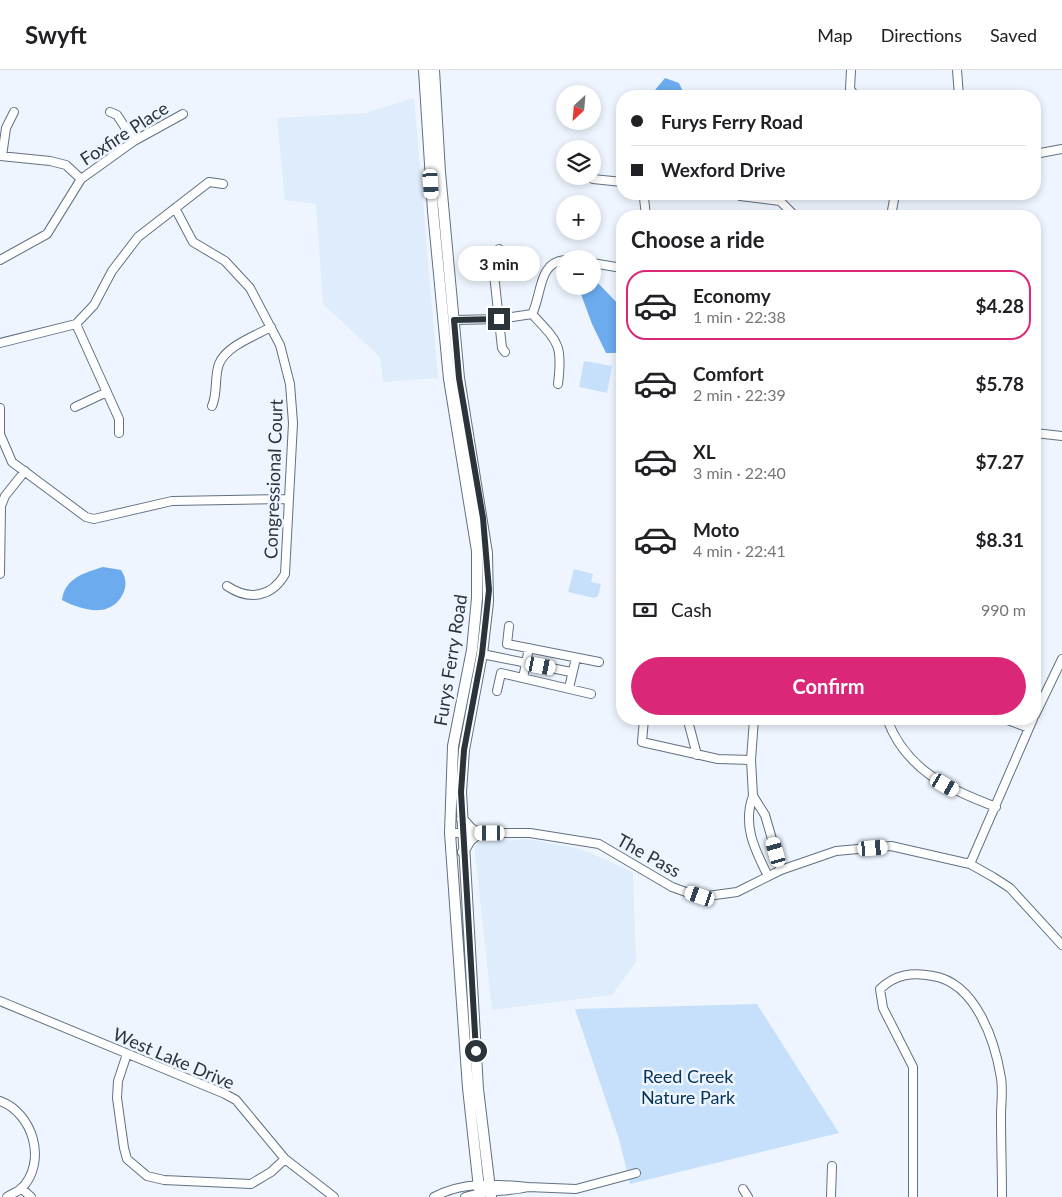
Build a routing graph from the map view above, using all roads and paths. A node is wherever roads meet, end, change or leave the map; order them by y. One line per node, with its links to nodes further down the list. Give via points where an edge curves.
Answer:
1 (424, 70): 70 (main road, Furys Ferry Road, via 449,379 478,570 472,650 453,746)
2 (434, 70): 28 (main road, Furys Ferry Road)
3 (851, 70): 5 (street)
4 (957, 70): 6 (street)
5 (851, 90)
6 (959, 90)
7 (14, 112): 13 (street, via 6,128)
8 (110, 112): 10 (street, via 117,115)
9 (182, 114): 10 (street, Foxfire Place)
10 (134, 141): 14 (street, Foxfire Place)
11 (1062, 149): 12 (street)
12 (1041, 153)
13 (1, 156): 14 (street, via 66,165)
14 (82, 178): 22 (street, Foxfire Place, via 47,234)
15 (601, 180): 16 (street)
16 (616, 181)
17 (223, 184): 19 (street, via 208,182)
18 (772, 200): 20 (street, via 780,201)
19 (175, 208): 29 (street, via 138,237 112,271 94,305); 30 (street, Congressional Court, via 193,242 225,261 250,288)
20 (789, 210)
21 (499, 249): 27 (street, via 493,265)
22 (0, 260)
23 (556, 262): 26 (street, via 545,270)
24 (601, 264): 25 (street)
25 (616, 267)
26 (532, 314): 27 (street); 33 (street, via 557,345 561,357)
27 (499, 319): 28 (street); 32 (street)
28 (454, 320): 47 (main road, Furys Ferry Road, via 459,378 487,552 489,590)
29 (76, 324): 31 (street); 34 (street)
30 (271, 327): 36 (street, via 228,352 219,364 216,398); 42 (street, Congressional Court, via 280,345 290,384 293,423)
31 (0, 343)
32 (505, 352)
33 (558, 384)
34 (107, 392): 35 (street); 38 (street, via 118,419)
35 (75, 406)
36 (212, 406)
37 (0, 408): 41 (street, via 0,434 4,447 12,462)
38 (119, 433)
39 (1041, 434): 40 (street)
40 (1062, 436)
41 (25, 471): 42 (street, via 77,512 94,519 172,501); 43 (street, via 1,506)
42 (288, 499): 44 (street, Congressional Court, via 285,574 278,586 262,595 235,591)
43 (0, 574)
44 (227, 586)
45 (509, 626): 46 (street, via 507,644)
46 (529, 648): 48 (street); 51 (street)
47 (482, 654): 51 (street); 69 (main road, Furys Ferry Road, via 464,750)
48 (576, 658): 50 (street); 52 (street)
49 (1062, 659): 57 (street)
50 (599, 662)
51 (526, 663): 52 (street); 53 (street)
52 (571, 672): 54 (street)
53 (522, 678): 54 (street); 55 (street, via 501,673)
54 (569, 688): 56 (street)
55 (497, 691)
56 (591, 694)
57 (1041, 703)
58 (643, 725): 65 (street, via 642,742)
59 (688, 725): 65 (street)
60 (754, 725): 66 (street)
61 (890, 725): 68 (street, via 902,747 920,767 956,791)
62 (1021, 725): 64 (street)
63 (1030, 725): 64 (street)
64 (1029, 728): 68 (street)
65 (697, 755): 66 (street)
66 (751, 760): 67 (street)
67 (753, 796): 75 (street, via 765,815); 76 (street, via 748,812 749,828 755,851)
68 (996, 806): 74 (street)
69 (462, 819): 71 (main road, via 470,830); 72 (main road, Furys Ferry Road)
70 (450, 833): 72 (street, The Pass); 79 (main road, Furys Ferry Road)
71 (479, 833): 72 (street, The Pass); 73 (main road); 76 (street, The Pass, via 530,833 599,844 672,887 700,896 737,892)
72 (462, 835): 73 (main road, Furys Ferry Road)
73 (463, 852): 79 (main road, Furys Ferry Road)
74 (970, 864): 75 (street, The Pass, via 892,846 836,851); 77 (street, The Pass, via 1010,888)
75 (781, 870): 76 (street, The Pass)
76 (768, 876)
77 (1062, 945)
78 (0, 1000): 80 (street, West Lake Drive)
79 (468, 1013): 88 (main road, Furys Ferry Road)
80 (126, 1054): 82 (street, West Lake Drive, via 236,1100); 82 (street, via 117,1098 124,1148 127,1159 147,1176 164,1180 251,1184)
81 (0, 1101): 85 (street, via 10,1105 30,1125 36,1151 31,1171)
82 (285, 1159): 91 (street, West Lake Drive)
83 (832, 1166): 96 (street)
84 (636, 1173): 86 (street)
85 (21, 1188): 89 (street); 90 (street)
86 (576, 1189): 88 (street, via 528,1187); 94 (street)
87 (743, 1189): 95 (street)
88 (484, 1191): 92 (street, via 453,1189); 93 (street)
89 (7, 1197)
90 (31, 1197)
91 (334, 1197)
92 (434, 1197)
93 (465, 1197)
94 (579, 1197)
95 (748, 1197)
96 (831, 1197)
97 (913, 1197): 98 (street, via 913,1067 884,1008 880,989 897,977 915,973 945,980 970,998 984,1018 1001,1078)
98 (1002, 1197)

